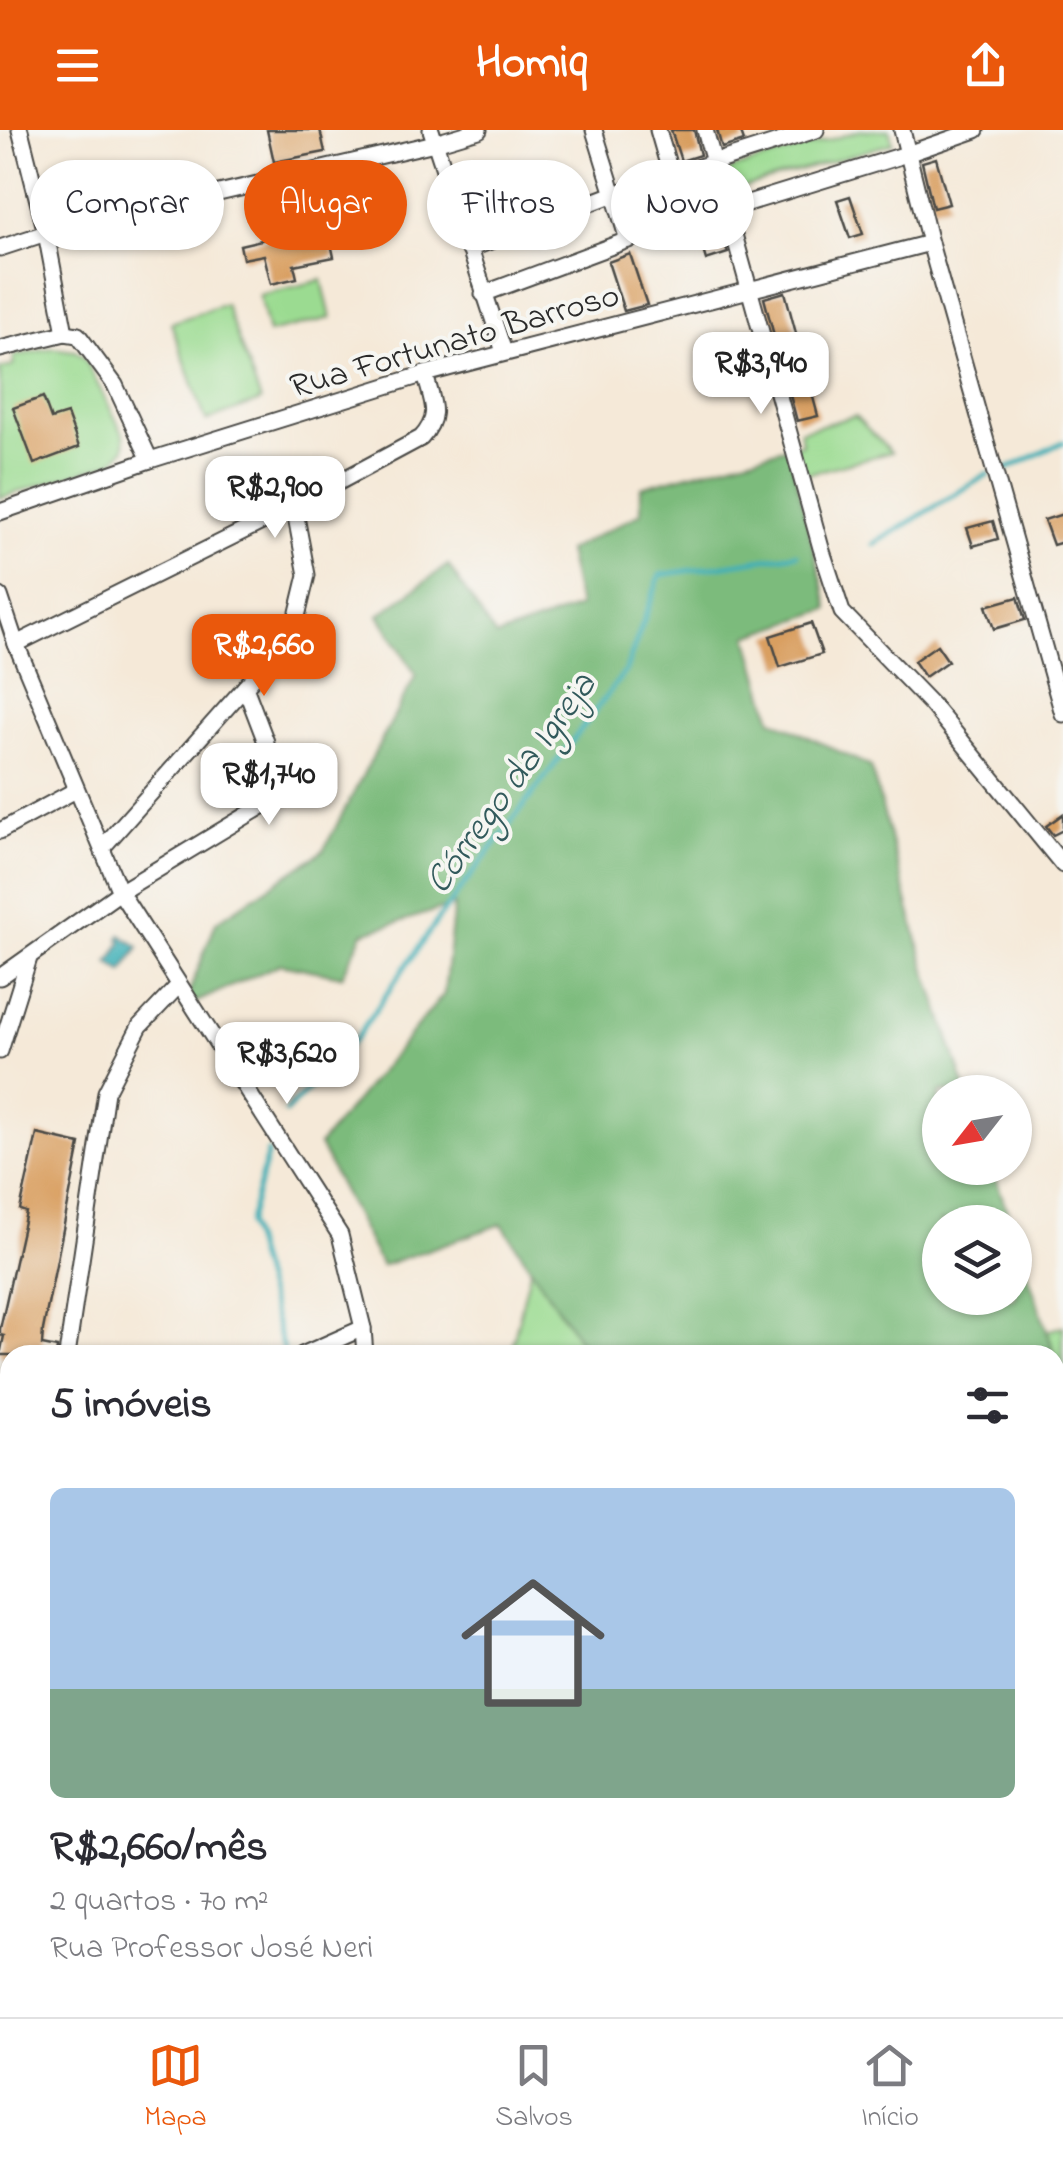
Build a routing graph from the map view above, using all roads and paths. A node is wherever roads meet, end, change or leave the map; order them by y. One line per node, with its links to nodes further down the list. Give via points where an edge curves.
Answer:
1 (20, 130): 17 (street)
2 (479, 130): 11 (street)
3 (594, 130): 18 (street)
4 (658, 130): 14 (street)
5 (705, 130): 15 (street)
6 (750, 130): 12 (street)
7 (816, 130): 10 (street)
8 (902, 130): 13 (street)
9 (976, 130): 13 (street)
10 (770, 136): 12 (street)
11 (433, 137): 19 (street)
12 (755, 148): 16 (street)
13 (907, 154): 20 (street); 22 (street)
14 (667, 160)
15 (713, 160)
16 (722, 160)
17 (30, 170)
18 (611, 184)
19 (224, 189)
20 (754, 201)
21 (30, 238): 24 (street)
22 (930, 243): 28 (street, Rua Fortunato Barroso); 40 (street)
23 (611, 246): 29 (street)
24 (0, 248)
25 (49, 250): 30 (street)
26 (469, 250): 29 (street)
27 (740, 250): 28 (street)
28 (751, 288): 32 (street, Rua Fortunato Barroso); 44 (street, via 842,612 932,704)
29 (483, 294): 32 (street)
30 (65, 334): 31 (street); 34 (street, via 78,335 115,385)
31 (0, 348)
32 (504, 352): 33 (street, Rua Fortunato Barroso)
33 (425, 374): 34 (street, Rua Fortunato Barroso); 35 (street, via 435,410 421,438)
34 (150, 460): 36 (street, Rua Fortunato Barroso)
35 (294, 506): 38 (street); 39 (street, via 307,575 293,632)
36 (0, 512)
37 (0, 596): 38 (street)
38 (16, 644): 41 (street)
39 (245, 687): 43 (street); 45 (street, via 266,742 264,805)
40 (1063, 714)
41 (76, 790): 42 (street); 43 (street)
42 (0, 831)
43 (102, 848): 45 (street)
44 (1063, 865)
45 (120, 892): 46 (street); 48 (street)
46 (29, 958): 47 (street); 49 (street)
47 (0, 978)
48 (178, 986): 50 (street, via 340,1234); 51 (street, via 140,1026 106,1092)
49 (0, 1051)
50 (363, 1328): 52 (street); 53 (street)
51 (68, 1345)
52 (325, 1345)
53 (364, 1345)

